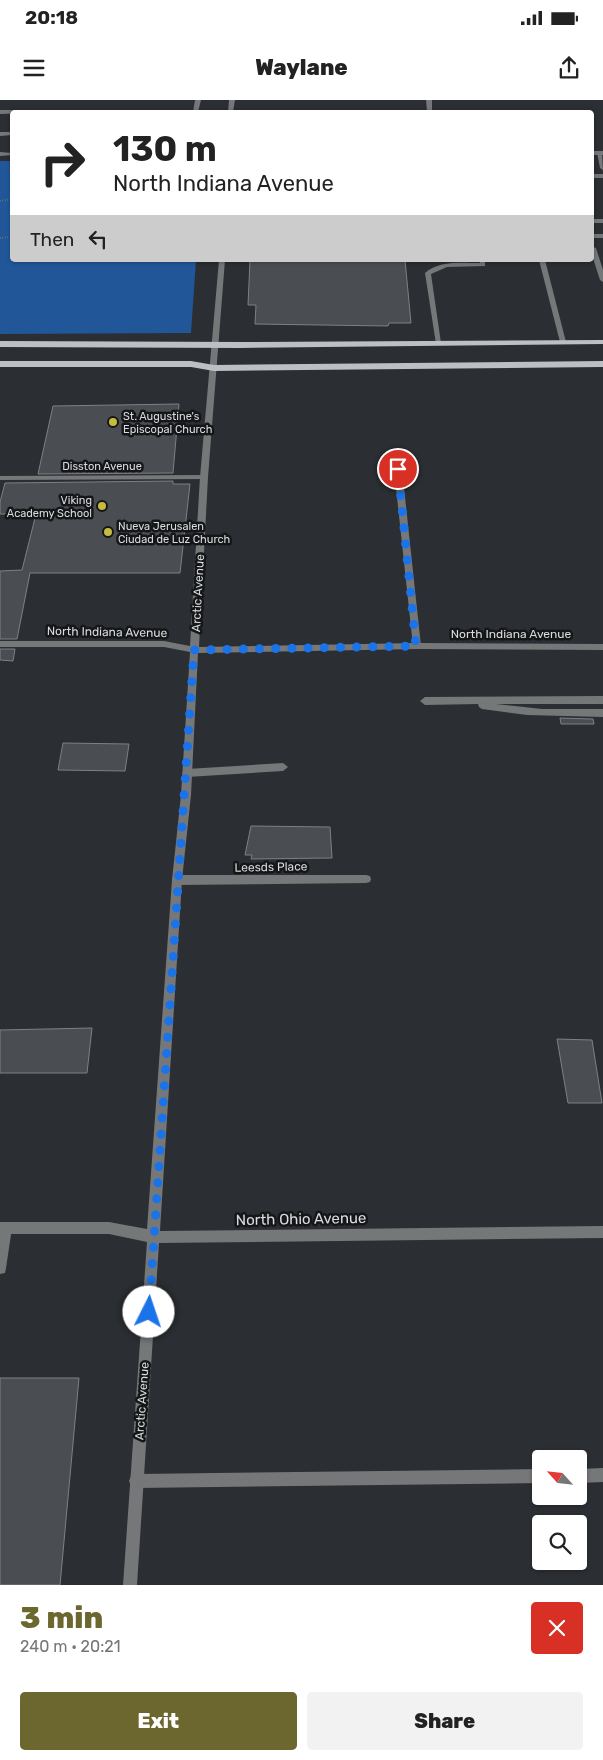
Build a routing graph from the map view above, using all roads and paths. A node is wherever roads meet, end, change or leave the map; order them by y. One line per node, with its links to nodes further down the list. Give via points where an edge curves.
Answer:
1 (601, 153): 2 (street)
2 (603, 168)
3 (594, 248): 7 (street)
4 (222, 262): 12 (street, Arctic Avenue)
5 (482, 262): 11 (street, via 483,265 446,266 428,273)
6 (543, 262): 8 (street)
7 (603, 280)
8 (563, 342): 9 (main road); 11 (main road)
9 (603, 342)
10 (0, 344): 12 (main road)
11 (438, 344): 12 (main road)
12 (216, 345): 15 (street, Arctic Avenue)
13 (0, 364): 15 (main road, via 191,364)
14 (603, 364): 15 (main road)
15 (214, 368): 17 (street, Arctic Avenue)
16 (398, 469): 20 (street)
17 (204, 477): 18 (street, Disston Avenue); 22 (street, Arctic Avenue)
18 (0, 478)
19 (0, 644): 22 (street, North Indiana Avenue, via 164,644)
20 (416, 646): 21 (street, North Indiana Avenue); 22 (street, North Indiana Avenue)
21 (603, 647)
22 (194, 650): 28 (street, Arctic Avenue)
23 (603, 700): 25 (street)
24 (425, 701): 25 (street)
25 (469, 701): 26 (street, via 502,710)
26 (603, 713)
27 (283, 767): 28 (street)
28 (187, 773): 30 (street, Arctic Avenue)
29 (366, 879): 30 (street, Leesds Place)
30 (177, 880): 33 (street, Arctic Avenue)
31 (3, 1228): 33 (street, North Ohio Avenue, via 109,1228); 34 (street)
32 (603, 1232): 33 (street, North Ohio Avenue)
33 (155, 1237): 38 (street, Arctic Avenue)
34 (0, 1268)
35 (603, 1475): 37 (street)
36 (532, 1476): 38 (street)
37 (588, 1476)
38 (136, 1481): 39 (street, Arctic Avenue)
39 (130, 1585)

